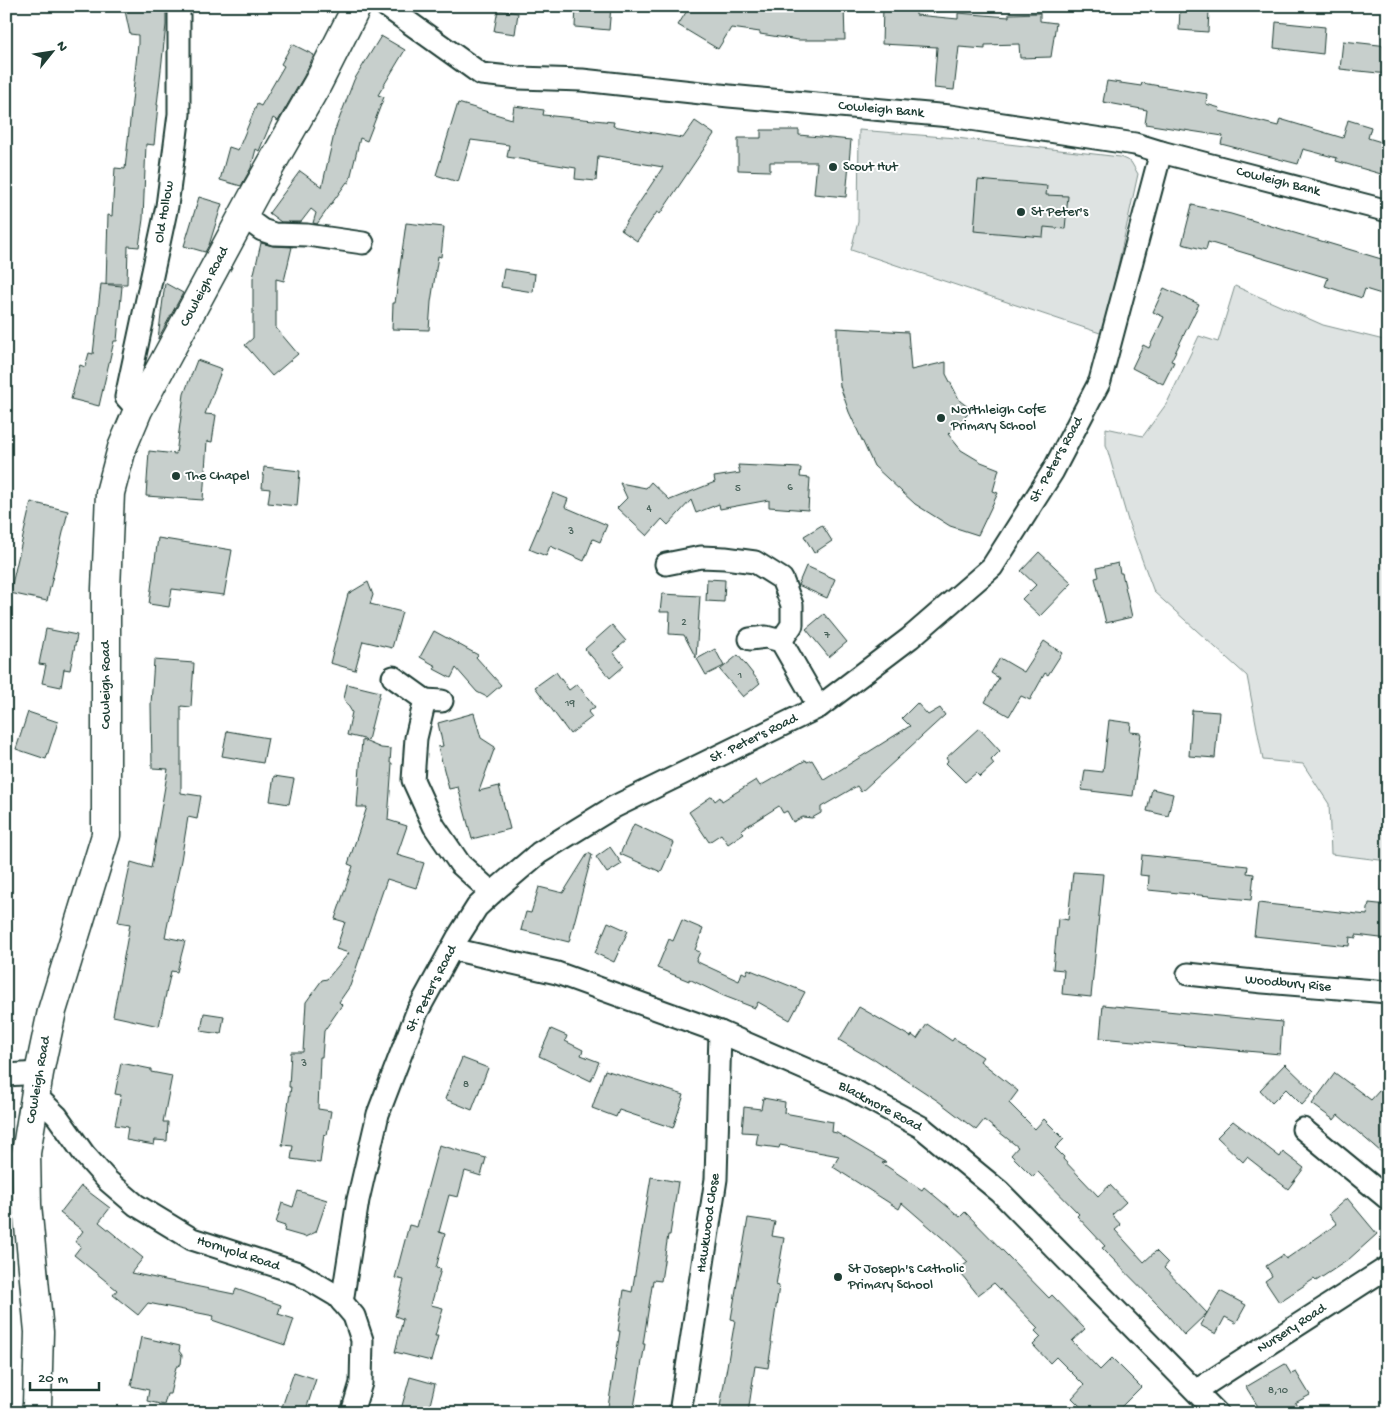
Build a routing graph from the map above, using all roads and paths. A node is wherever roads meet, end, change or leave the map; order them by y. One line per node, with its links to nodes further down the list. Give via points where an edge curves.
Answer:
1 (179, 6): 8 (street, Old Hollow, via 179,114 167,206 126,397)
2 (357, 6): 6 (main road, Cowleigh Road)
3 (386, 6): 4 (street, Cowleigh Bank, via 481,74 582,80 950,116 1135,144)
4 (1161, 152): 5 (street, Cowleigh Bank); 13 (street, St. Peter's Road, via 1100,381 1053,471 992,567 910,638)
5 (1388, 211)
6 (243, 216): 7 (street, via 262,230 274,234); 8 (main road, Cowleigh Road)
7 (363, 243)
8 (138, 410): 20 (main road, Cowleigh Road, via 122,448 110,493 106,589 106,835 52,1011)
9 (666, 564): 11 (street, via 701,557 726,558 755,562 782,578 792,606 792,625)
10 (750, 639): 11 (street, via 766,638)
11 (781, 642): 13 (street)
12 (392, 678): 14 (street, via 434,701 416,738 413,780 434,826 455,857)
13 (819, 707): 14 (street, St. Peter's Road, via 614,807 539,853)
14 (492, 892): 15 (street, St. Peter's Road, via 477,907)
15 (452, 949): 18 (street, Blackmore Road, via 557,973); 24 (street, St. Peter's Road, via 417,1012 378,1114 358,1200)
16 (1188, 974): 17 (street, Woodbury Rise)
17 (1388, 992)
18 (720, 1032): 25 (street, Blackmore Road, via 850,1089 921,1127 1000,1192); 28 (street, Hawkwood Close, via 716,1179)
19 (6, 1075): 20 (street)
20 (37, 1084): 24 (street, Hornyold Road, via 84,1154 136,1205 192,1239 298,1273); 26 (main road, Cowleigh Road, via 26,1153 27,1206 39,1332)
21 (1303, 1129): 22 (street)
22 (1388, 1199)
23 (1388, 1267): 25 (street, Nursery Road)
24 (342, 1302): 27 (street, Hornyold Road, via 354,1316 362,1340 361,1383)
25 (1197, 1390): 29 (street, Blackmore Road)
26 (35, 1413)
27 (352, 1413)
28 (680, 1413)
29 (1217, 1413)

